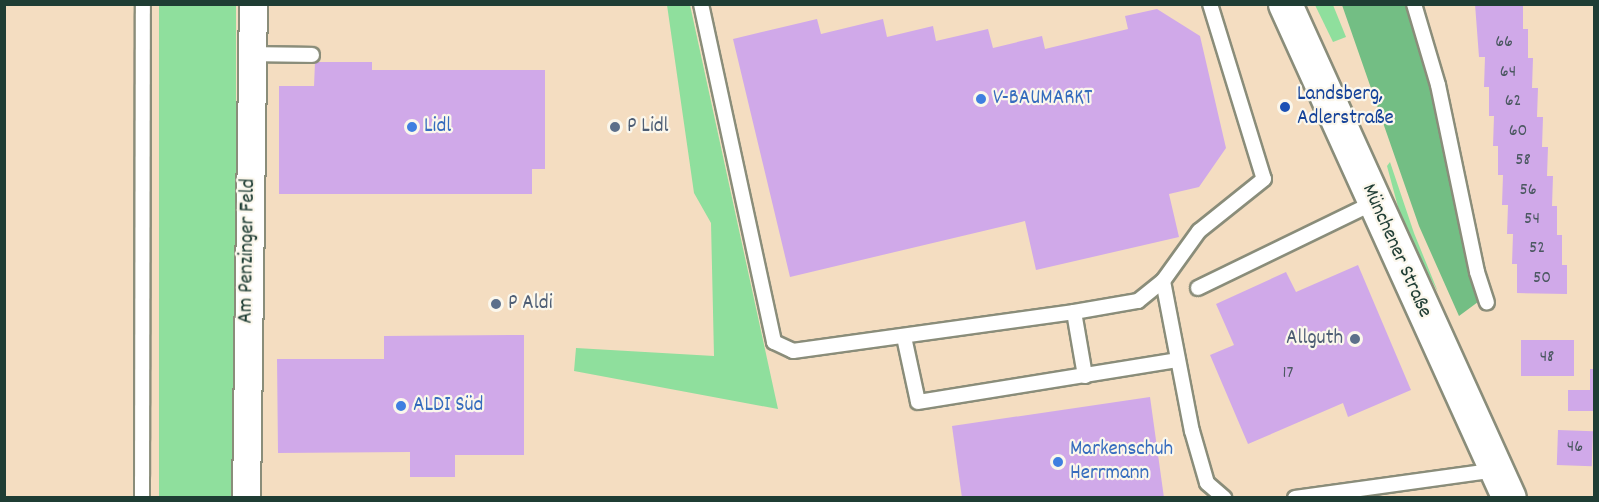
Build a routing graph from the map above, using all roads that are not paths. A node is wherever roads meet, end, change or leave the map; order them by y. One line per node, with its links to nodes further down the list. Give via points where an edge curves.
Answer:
1 (143, 4): 18 (lane)
2 (253, 4): 7 (street, Am Penzinger Feld)
3 (701, 4): 14 (lane, via 774,342 793,351)
4 (1210, 4): 10 (lane, via 1264,179 1199,231)
5 (1285, 4): 9 (main road, Münchener Straße)
6 (1414, 4): 12 (lane, via 1438,85 1477,272)
7 (251, 54): 8 (lane); 19 (street, Am Penzinger Feld)
8 (312, 55)
9 (1375, 202): 11 (lane); 17 (main road, Münchener Straße)
10 (1163, 281): 13 (lane, via 1138,301); 15 (lane)
11 (1198, 288)
12 (1488, 302)
13 (1074, 312): 14 (lane); 16 (lane)
14 (904, 337): 16 (lane, via 918,402)
15 (1178, 360): 16 (lane); 20 (lane, via 1207,483)
16 (1085, 375)
17 (1502, 484): 21 (lane)
18 (142, 498)
19 (246, 498)
20 (1224, 498)
21 (1295, 498)

